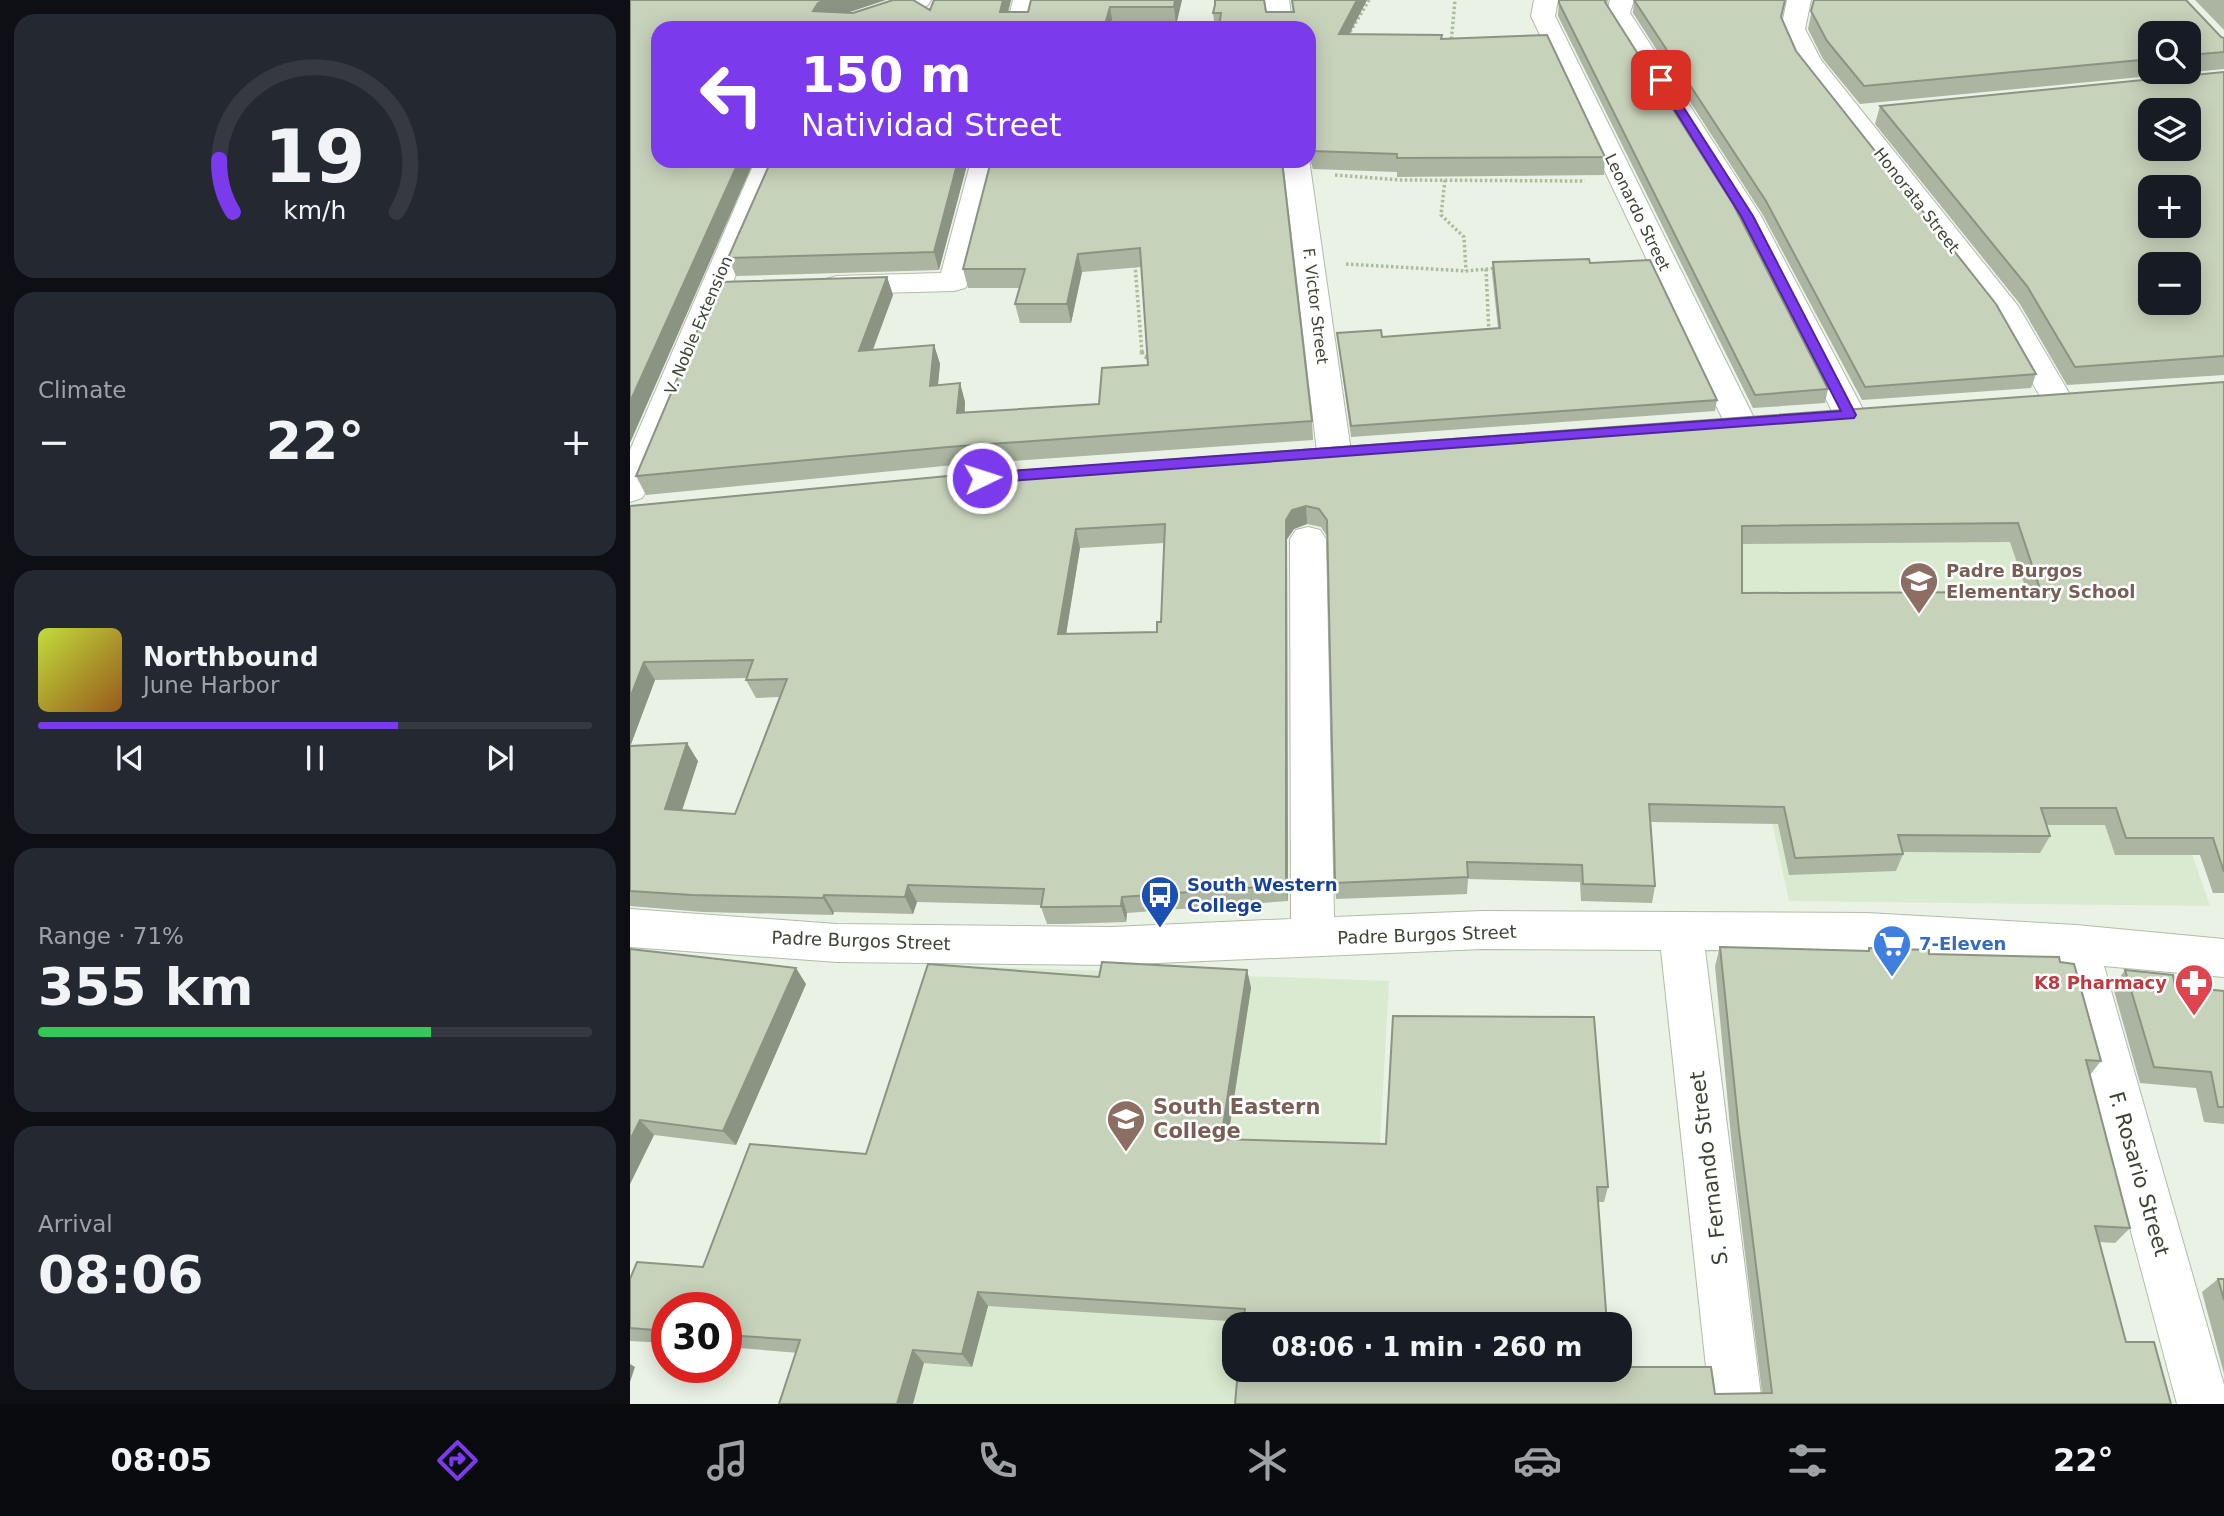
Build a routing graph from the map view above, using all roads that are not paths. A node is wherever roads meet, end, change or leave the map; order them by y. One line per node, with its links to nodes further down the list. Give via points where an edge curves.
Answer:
1 (919, 0): 7 (street)
2 (1025, 0): 8 (street)
3 (1277, 0): 9 (street)
4 (1546, 0): 16 (street, Leonardo Street, via 1543,16)
5 (1622, 0): 15 (street, via 1618,13 1747,216)
6 (1799, 0): 14 (street, Honorata Street, via 1793,29 1809,62 1865,115 2007,313)
7 (854, 21)
8 (1020, 21)
9 (1280, 21)
10 (767, 168): 18 (street, V. Noble Extension, via 726,288)
11 (983, 168): 13 (street, via 954,282)
12 (1298, 168): 17 (street, F. Victor Street)
13 (807, 286)
14 (2056, 398)
15 (1850, 415)
16 (1740, 422)
17 (1334, 452)
18 (639, 503)
19 (1308, 539): 22 (street)
20 (631, 932): 22 (street, Padre Burgos Street, via 837,943 1112,946)
21 (1681, 932): 22 (street, Padre Burgos Street, via 1482,930); 23 (street, Padre Burgos Street, via 1867,932); 25 (street, S. Fernando Street)
22 (1313, 940)
23 (2076, 944): 24 (street, Padre Burgos Street); 26 (street, F. Rosario Street)
24 (2224, 958)
25 (1736, 1404)
26 (2203, 1404)

